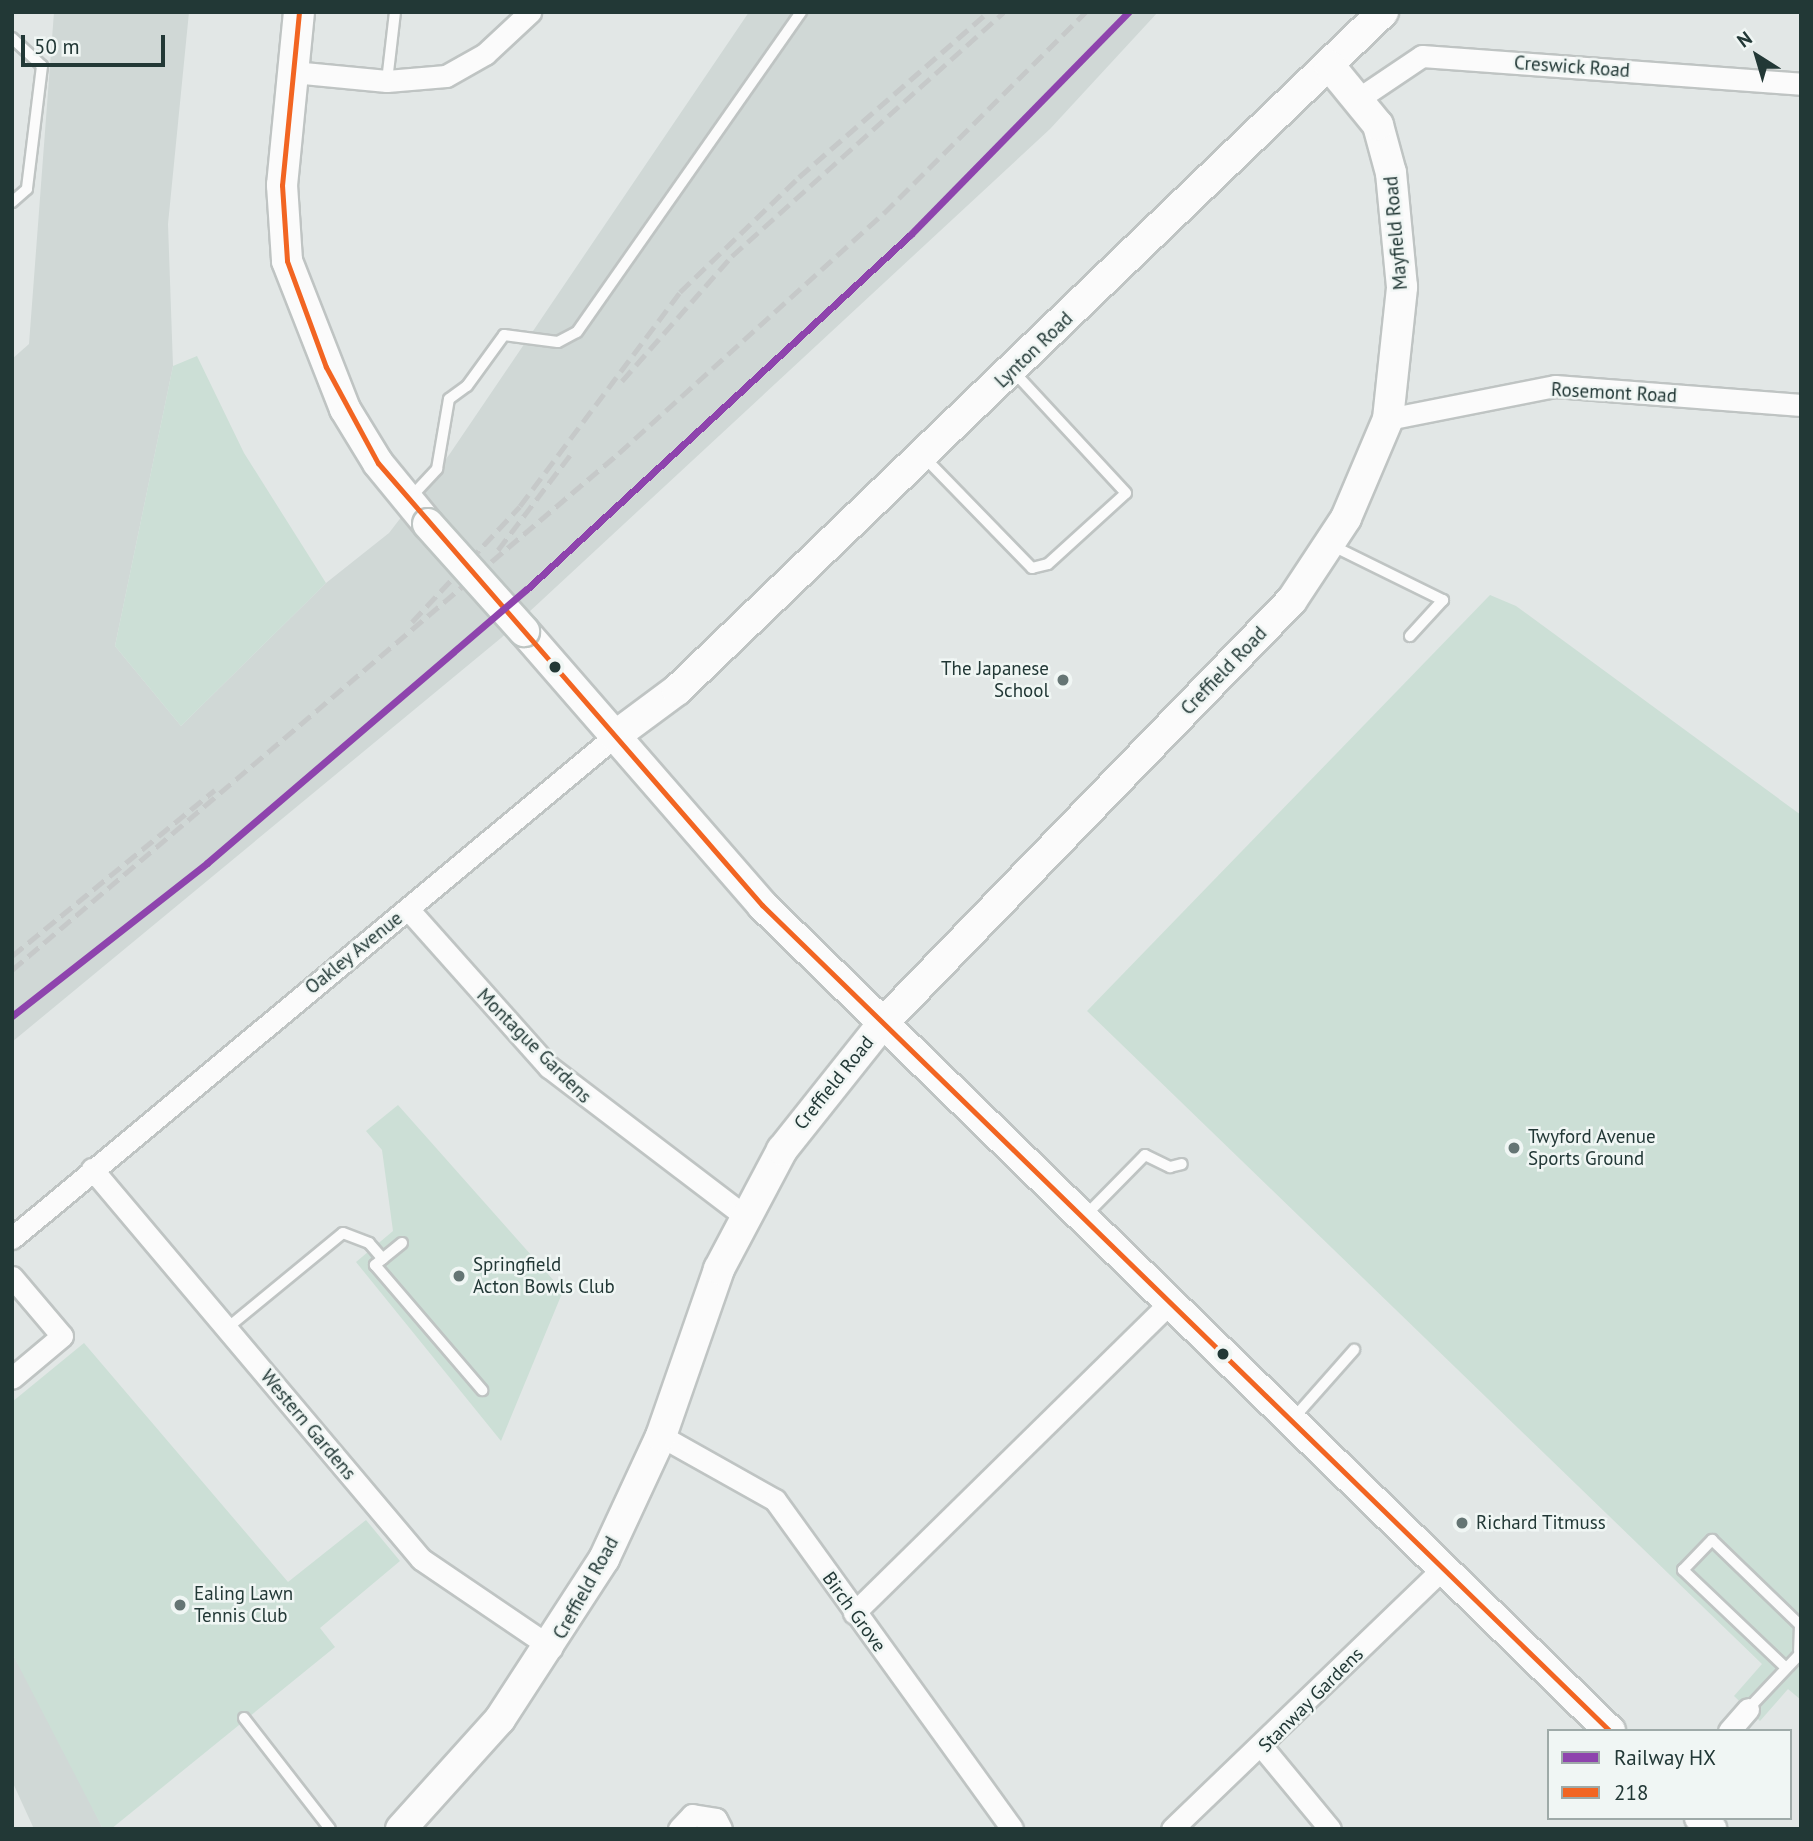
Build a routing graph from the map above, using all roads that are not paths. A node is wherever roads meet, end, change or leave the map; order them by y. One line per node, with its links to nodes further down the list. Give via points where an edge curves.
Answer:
1 (299, 12): 8 (street)
2 (395, 12): 9 (lane)
3 (530, 12): 9 (street, via 465,69)
4 (801, 12): 17 (lane, via 577,332 558,342 504,335 467,386 449,399 437,469)
5 (1384, 12): 7 (street, Lynton Road)
6 (12, 38): 12 (lane, via 42,66 27,189)
7 (1329, 65): 11 (street, Mayfield Road); 13 (street, Lynton Road)
8 (293, 72): 9 (street); 17 (street, via 282,185 287,261 345,409)
9 (387, 82)
10 (1801, 84): 11 (street, Creswick Road, via 1422,56)
11 (1357, 99): 15 (street, Mayfield Road, via 1378,125 1395,199 1402,286)
12 (12, 202)
13 (1013, 371): 16 (street, Lynton Road); 16 (lane, via 1126,493 1048,564 1032,568)
14 (1801, 405): 15 (street, Rosemont Road, via 1555,386)
15 (1388, 419): 18 (street, Creffield Road)
16 (924, 457): 20 (street, Lynton Road, via 677,690)
17 (408, 500): 20 (street, bridge)
18 (1331, 545): 19 (lane, via 1443,600); 22 (street, Creffield Road, via 1283,609)
19 (1410, 636)
20 (615, 736): 21 (street, Oakley Avenue); 22 (street, via 762,905)
21 (408, 909): 24 (street, Oakley Avenue); 25 (street, Montague Gardens, via 558,1074)
22 (883, 1023): 25 (street, Creffield Road, via 782,1150); 26 (street)
23 (1182, 1164): 26 (lane, via 1170,1167 1144,1155)
24 (92, 1169): 27 (street, Oakley Avenue); 32 (street, Western Gardens)
25 (743, 1215): 37 (street, Creffield Road, via 698,1320)
26 (1082, 1219): 31 (street)
27 (12, 1238)
28 (402, 1243): 29 (lane)
29 (383, 1259): 32 (lane, via 369,1243 343,1233); 35 (lane, via 375,1265)
30 (12, 1277): 34 (street, via 62,1336)
31 (1170, 1303): 36 (street); 39 (street)
32 (226, 1329): 40 (street, Western Gardens, via 421,1559)
33 (1354, 1349): 36 (lane)
34 (12, 1378)
35 (482, 1390)
36 (1292, 1420): 38 (street)
37 (661, 1436): 39 (street, Birch Grove, via 775,1500); 40 (street, Creffield Road, via 604,1559)
38 (1444, 1566): 45 (street); 47 (street, Stanway Gardens)
39 (854, 1613): 52 (street, Birch Grove)
40 (552, 1648): 49 (street, Creffield Road, via 491,1731)
41 (1800, 1652): 42 (lane); 42 (lane, via 1800,1625 1713,1540 1684,1570)
42 (1785, 1667): 43 (lane)
43 (1748, 1709): 46 (street)
44 (244, 1718): 48 (lane)
45 (1609, 1729)
46 (1731, 1729)
47 (1263, 1748): 53 (street, Stanway Gardens); 54 (street)
48 (330, 1829)
49 (401, 1829)
50 (679, 1829): 51 (street, via 692,1815 716,1819)
51 (722, 1829)
52 (1012, 1829)
53 (1172, 1829)
54 (1331, 1829)

